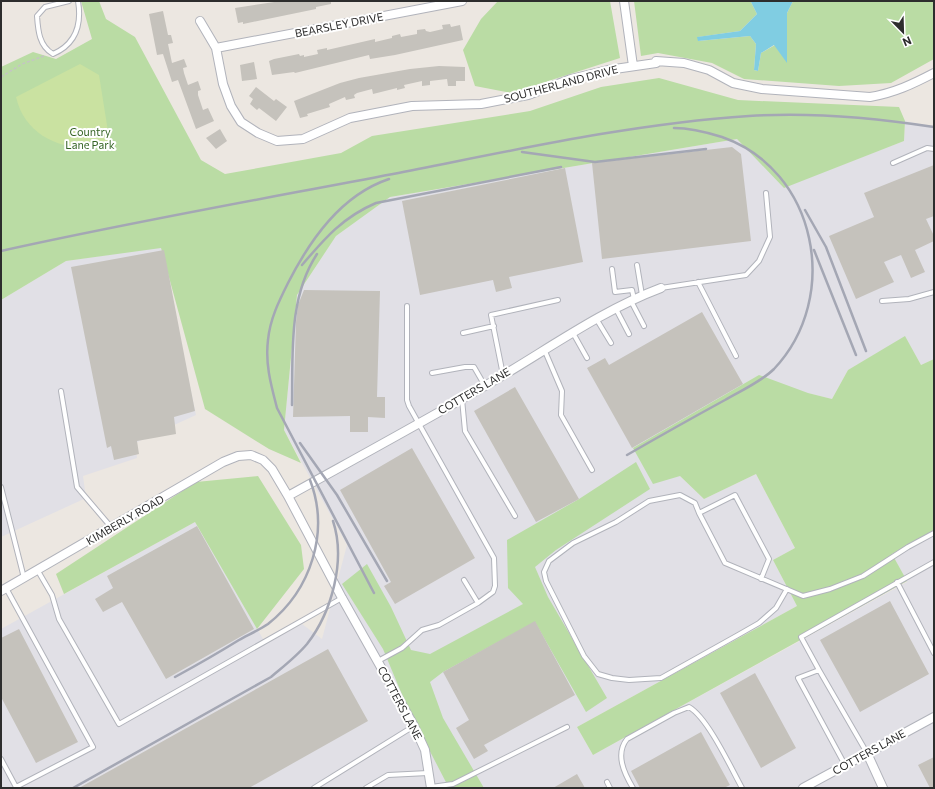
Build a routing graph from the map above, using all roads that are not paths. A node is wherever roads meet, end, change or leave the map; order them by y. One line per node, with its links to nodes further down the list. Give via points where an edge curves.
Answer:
1 (69, 1): 2 (lane, via 45,7 37,16 38,34 45,50 52,54 62,50 78,32)
2 (78, 1)
3 (462, 1): 6 (street, BEARSLEY DRIVE)
4 (624, 1): 7 (street)
5 (200, 21): 6 (street, SOUTHERLAND DRIVE)
6 (216, 48): 7 (street, SOUTHERLAND DRIVE, via 223,84 231,106 241,122 258,133 277,140 303,139 350,118 412,106 481,104 528,95 571,79)
7 (633, 66): 8 (street, SOUTHERLAND DRIVE, via 656,61 684,63 709,70 733,83 762,89 870,97 906,88)
8 (934, 73)
9 (934, 149): 10 (lane, via 927,148)
10 (893, 163)
11 (766, 193): 14 (lane, via 770,237 759,261 746,275)
12 (637, 265): 17 (lane)
13 (612, 269): 19 (lane, via 615,292 632,290)
14 (698, 282): 15 (lane); 31 (lane)
15 (661, 288): 17 (street, COTTERS LANE)
16 (934, 292): 20 (lane, via 909,299)
17 (642, 295): 19 (street, COTTERS LANE)
18 (558, 300): 24 (lane, via 492,315)
19 (632, 301): 22 (street, COTTERS LANE); 25 (lane)
20 (882, 301)
21 (407, 306): 38 (lane, via 408,400)
22 (616, 309): 23 (street, COTTERS LANE); 28 (lane)
23 (597, 320): 27 (street, COTTERS LANE); 29 (lane)
24 (494, 326): 26 (lane); 34 (lane)
25 (644, 326)
26 (463, 333)
27 (573, 333): 30 (street, COTTERS LANE); 32 (lane)
28 (629, 334)
29 (611, 344)
30 (544, 349): 34 (street, COTTERS LANE); 40 (lane, via 562,391 561,415)
31 (736, 356)
32 (587, 358)
33 (432, 373): 35 (lane, via 474,367)
34 (503, 375): 35 (street, COTTERS LANE)
35 (485, 386): 37 (street, COTTERS LANE)
36 (61, 391): 45 (lane, via 77,487)
37 (462, 398): 38 (street, COTTERS LANE); 44 (lane, via 465,431)
38 (419, 423): 42 (street, COTTERS LANE); 56 (lane, via 494,558 493,592)
39 (251, 455): 42 (street, COTTERS LANE, via 263,460 272,469); 45 (street, KIMBERLY ROAD, via 238,456 223,462)
40 (592, 470)
41 (1, 486): 49 (lane)
42 (288, 496): 55 (street, COTTERS LANE)
43 (699, 513): 50 (lane, via 725,563); 50 (lane, via 735,494 769,559); 53 (lane, via 695,504 680,495 649,501 616,522 573,543 549,561 544,572 546,581 584,656 598,674 629,680 661,678 759,623 776,608)
44 (514, 516)
45 (111, 528): 48 (street, KIMBERLY ROAD)
46 (934, 533): 53 (lane, via 863,576 830,589 803,596)
47 (934, 562): 52 (lane)
48 (38, 570): 49 (street, KIMBERLY ROAD); 55 (lane, via 52,595 59,619 119,724)
49 (24, 578): 54 (street, KIMBERLY ROAD)
50 (761, 579): 53 (lane)
51 (464, 580): 56 (lane)
52 (897, 582): 57 (lane); 59 (lane, via 801,637)
53 (787, 589)
54 (4, 590): 64 (lane, via 93,747 16,787)
55 (342, 598): 58 (street, COTTERS LANE)
56 (478, 603): 58 (lane, via 439,625 422,630 402,648)
57 (934, 653)
58 (378, 662): 61 (street, COTTERS LANE)
59 (819, 670): 63 (lane); 65 (lane, via 798,678)
60 (934, 717): 63 (street, COTTERS LANE)
61 (414, 726): 66 (street, COTTERS LANE); 68 (lane)
62 (567, 727): 70 (lane, via 453,784)
63 (867, 753): 65 (street, COTTERS LANE); 75 (street)
64 (1, 759)
65 (845, 765): 74 (street, COTTERS LANE)
66 (430, 773): 69 (lane, via 388,775); 70 (street, COTTERS LANE)
67 (607, 782): 71 (lane)
68 (314, 788)
69 (366, 788)
70 (431, 788)
71 (610, 788)
72 (633, 788): 73 (lane, via 625,774 621,757 622,746 627,739 689,707 696,711 708,727)
73 (742, 788)
74 (803, 788)
75 (883, 788)

